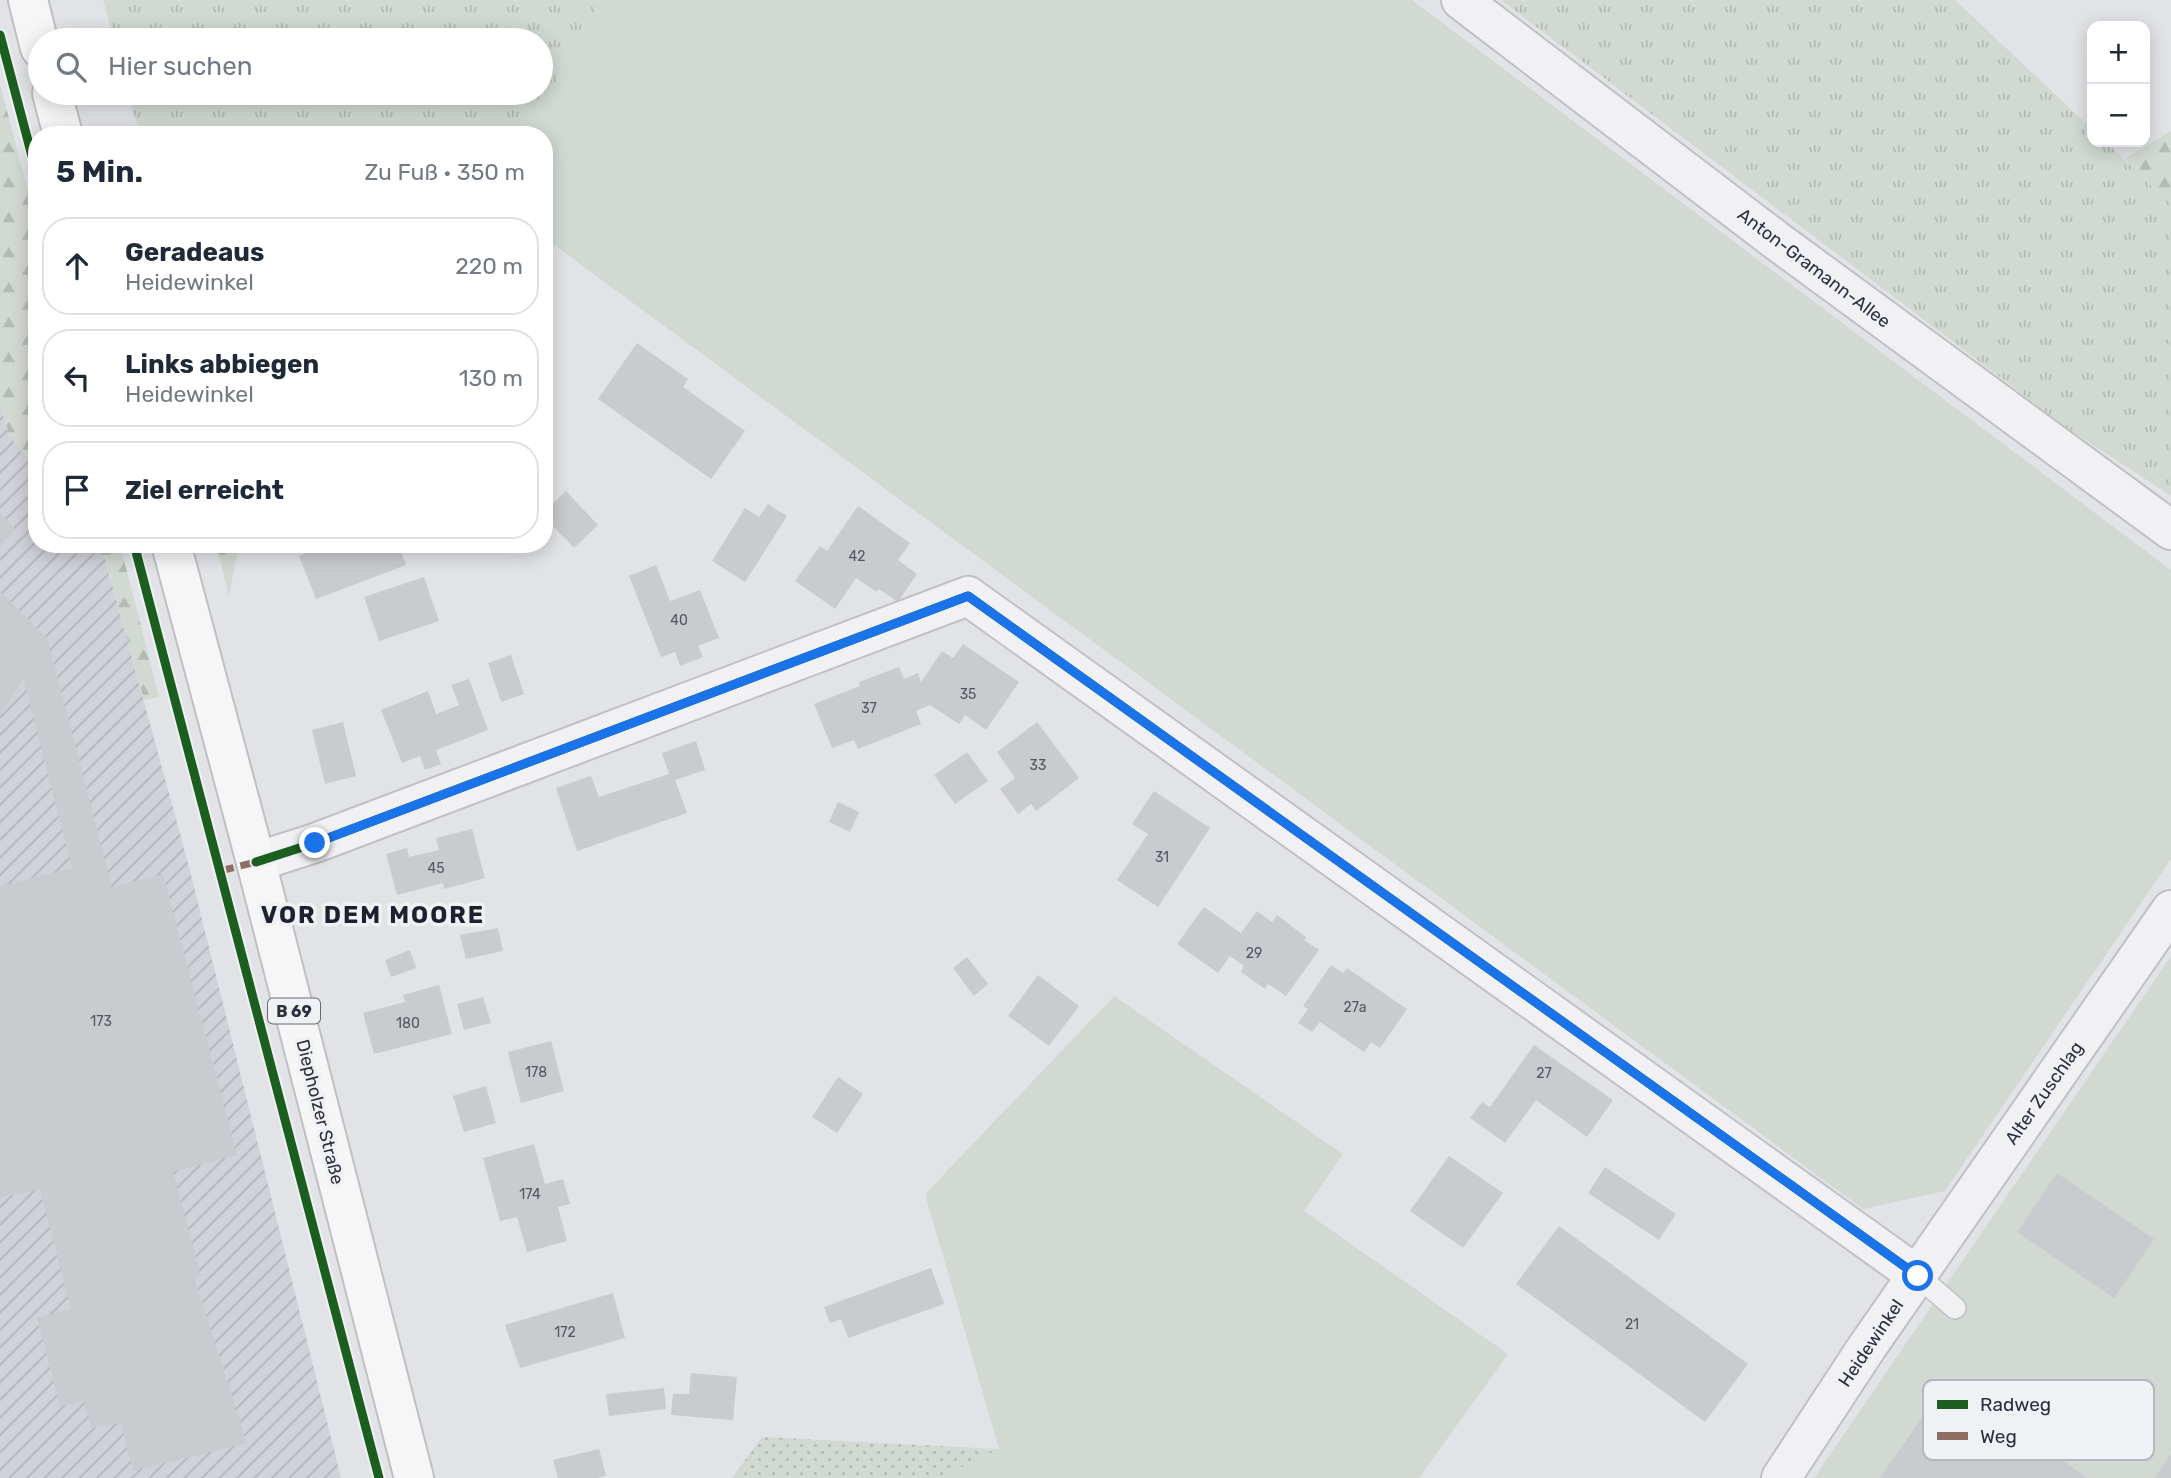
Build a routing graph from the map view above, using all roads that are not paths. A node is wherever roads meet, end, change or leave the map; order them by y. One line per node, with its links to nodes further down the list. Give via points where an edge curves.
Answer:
1 (28, 0): 3 (main road)
2 (1461, 0): 6 (street, Anton-Gramann-Allee, via 1777,241)
3 (35, 28)
4 (55, 105): 5 (main road)
5 (61, 126)
6 (2171, 530)
7 (173, 553): 8 (main road, Diepholzer Straße / B 69)
8 (256, 862): 10 (street, via 968,596); 12 (main road, Diepholzer Straße / B 69)
9 (2171, 910): 10 (street, Alter Zuschlag)
10 (1918, 1276): 11 (lane); 13 (street, Heidewinkel)
11 (1955, 1308)
12 (414, 1478)
13 (1781, 1478)

